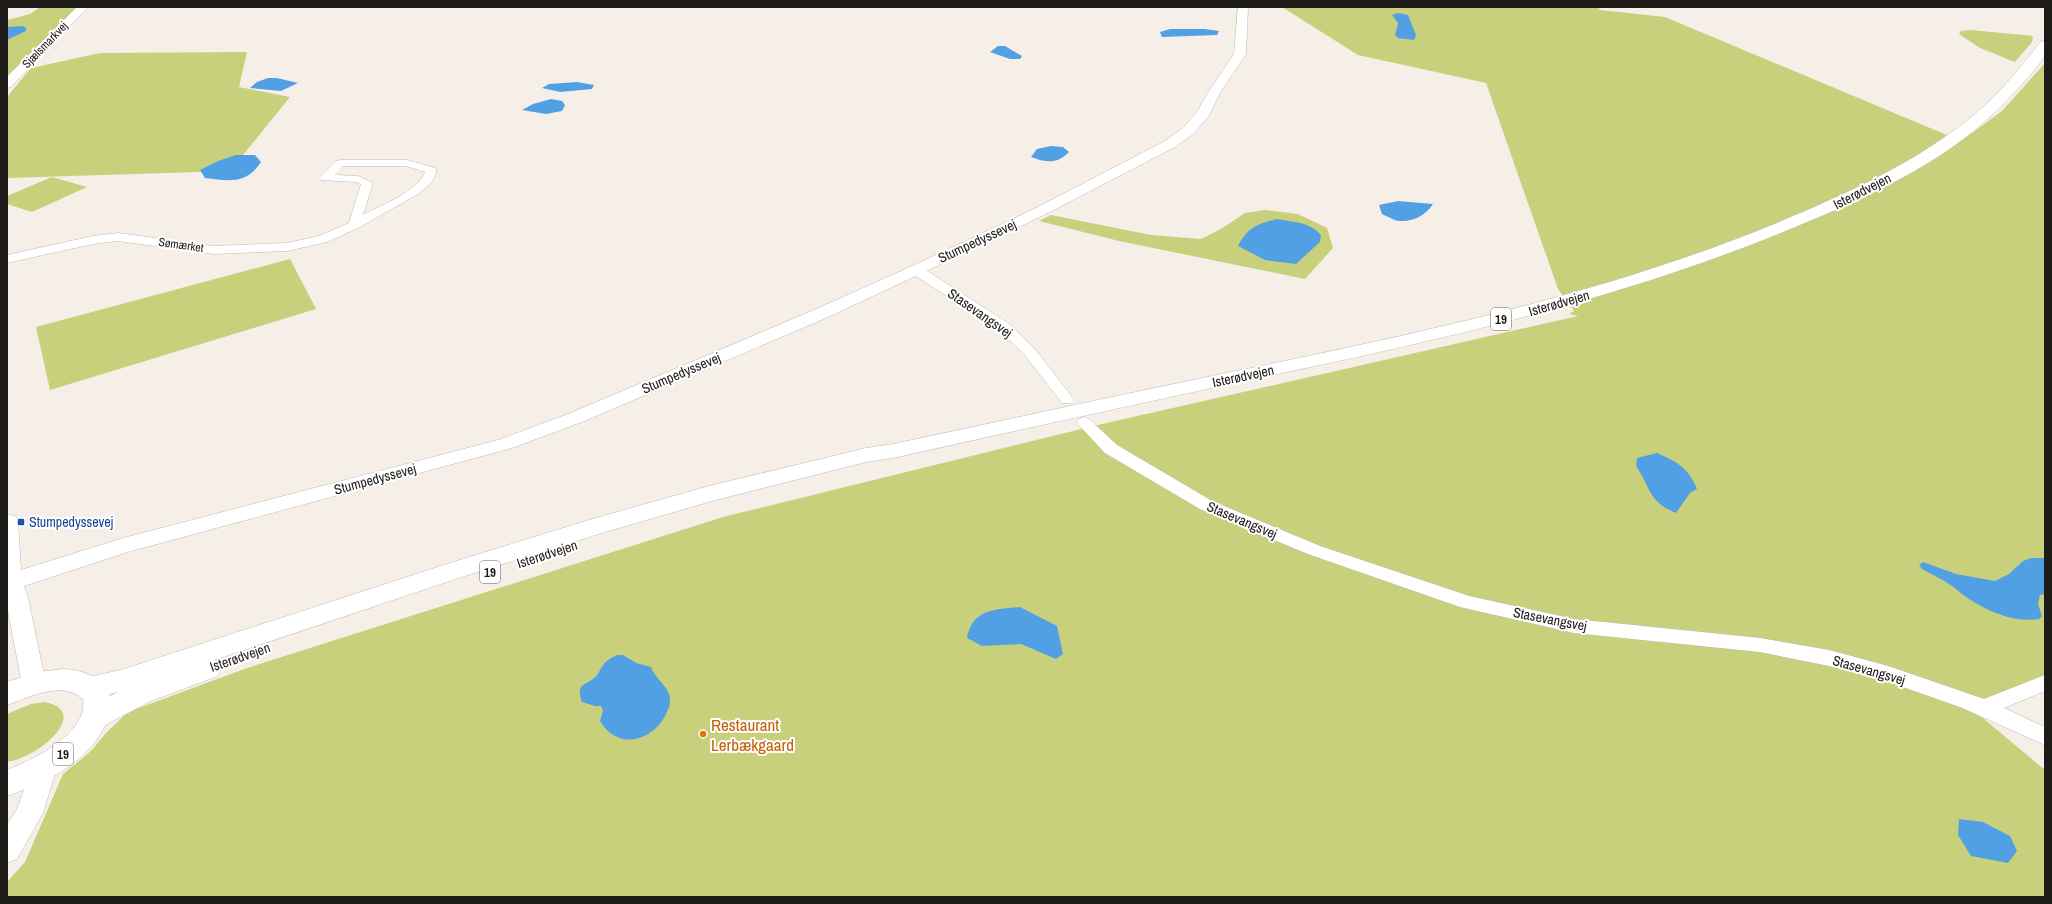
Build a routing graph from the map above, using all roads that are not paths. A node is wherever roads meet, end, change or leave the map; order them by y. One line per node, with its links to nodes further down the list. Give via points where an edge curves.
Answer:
1 (83, 7): 4 (street, Sjælsmarkvej)
2 (1243, 7): 7 (street, Stumpedyssevej, via 1240,54 1215,90 1203,114 1188,131 1170,144 1039,212)
3 (2045, 45): 10 (main road, Isterødvejen / 19, via 2016,84 1989,111 1952,140 1847,200 1775,232 1703,259 1520,314 1411,341)
4 (7, 84)
5 (354, 225): 5 (street, Sømærket, via 414,192 428,180 431,170 407,163 340,163 325,178 358,179 367,183); 6 (street, Sømærket, via 323,239 287,247 214,250 118,237 92,240)
6 (7, 259)
7 (916, 270): 8 (street, Stasevangsvej, via 1003,326 1029,351); 12 (street, Stumpedyssevej, via 820,314 575,418 505,444 123,546)
8 (1067, 400)
9 (1084, 422): 17 (street, Stasevangsvej, via 1111,449 1206,505 1314,550 1467,602 1574,626 1760,646 1829,658 1888,674)
10 (893, 451): 15 (main road, Isterødvejen / 19, via 866,455 716,492 597,526 124,680); 18 (main road, Isterødvejen / 19, via 738,494 579,543 369,613 163,684)
11 (7, 521): 12 (street)
12 (9, 587): 14 (street, via 17,598)
13 (2045, 683): 17 (street)
14 (34, 684): 15 (main road, 19, via 63,680 79,682); 16 (main road, 19)
15 (90, 687): 18 (main road, 19, via 96,694 98,704)
16 (7, 694)
17 (1984, 708): 19 (street, Stasevangsvej)
18 (95, 717): 20 (main road, 19, via 80,739)
19 (2045, 736)
20 (44, 767): 21 (main road, 19); 22 (street, via 29,814)
21 (7, 783)
22 (7, 850)

